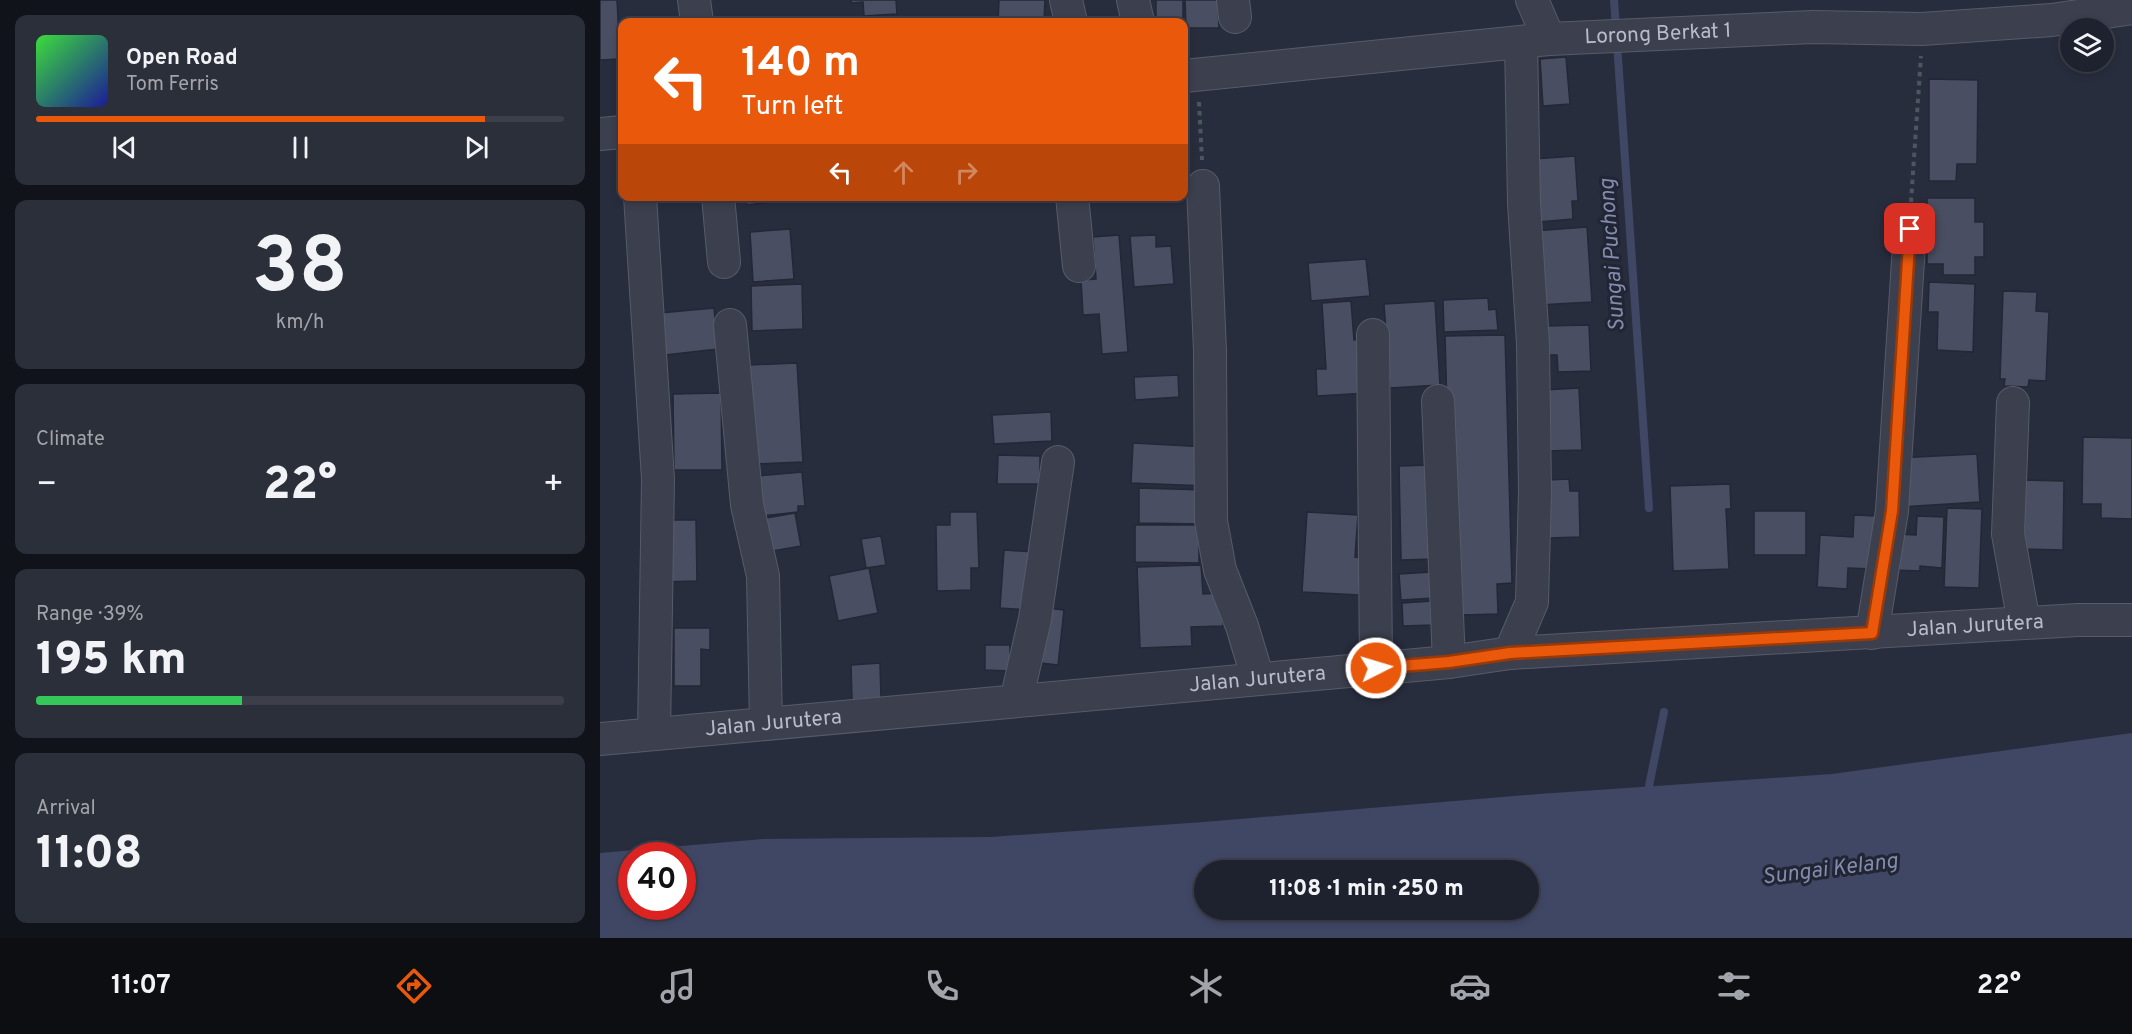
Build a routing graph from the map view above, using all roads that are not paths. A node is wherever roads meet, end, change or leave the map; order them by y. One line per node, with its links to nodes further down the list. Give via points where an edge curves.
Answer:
1 (694, 0): 6 (street)
2 (1066, 0): 7 (street)
3 (1133, 0): 8 (street)
4 (1532, 0): 9 (street)
5 (2132, 8): 9 (street, Lorong Berkat 1, via 2052,20 1922,29 1813,27)
6 (697, 18)
7 (1070, 18)
8 (1137, 18)
9 (1535, 40): 10 (street, Lorong Berkat 1); 28 (street, via 1524,203 1533,344 1532,602)
10 (1191, 75)
11 (618, 132): 12 (street)
12 (600, 134)
13 (1203, 186): 31 (street, via 1210,351 1211,521 1220,570)
14 (640, 201): 34 (street, via 658,479)
15 (718, 201): 18 (street)
16 (1072, 201): 19 (street)
17 (1910, 229): 27 (street, via 1892,511)
18 (724, 262)
19 (1079, 266)
20 (730, 325): 33 (street, via 747,505 763,576)
21 (1373, 335): 30 (street)
22 (1438, 401): 29 (street)
23 (2013, 403): 26 (street, via 2008,534)
24 (1058, 462): 32 (street, via 1035,619)
25 (2132, 620): 26 (street, Jalan Jurutera)
26 (2024, 623): 27 (street, Jalan Jurutera)
27 (1872, 633): 28 (street, Jalan Jurutera)
28 (1510, 653): 29 (street, Jalan Jurutera)
29 (1449, 662): 30 (street, Jalan Jurutera)
30 (1376, 668): 31 (street, Jalan Jurutera)
31 (1258, 679): 32 (street, Jalan Jurutera)
32 (1016, 701): 33 (street, Jalan Jurutera)
33 (766, 724): 34 (street, Jalan Jurutera)
34 (654, 734): 35 (street, Jalan Jurutera)
35 (600, 739)

